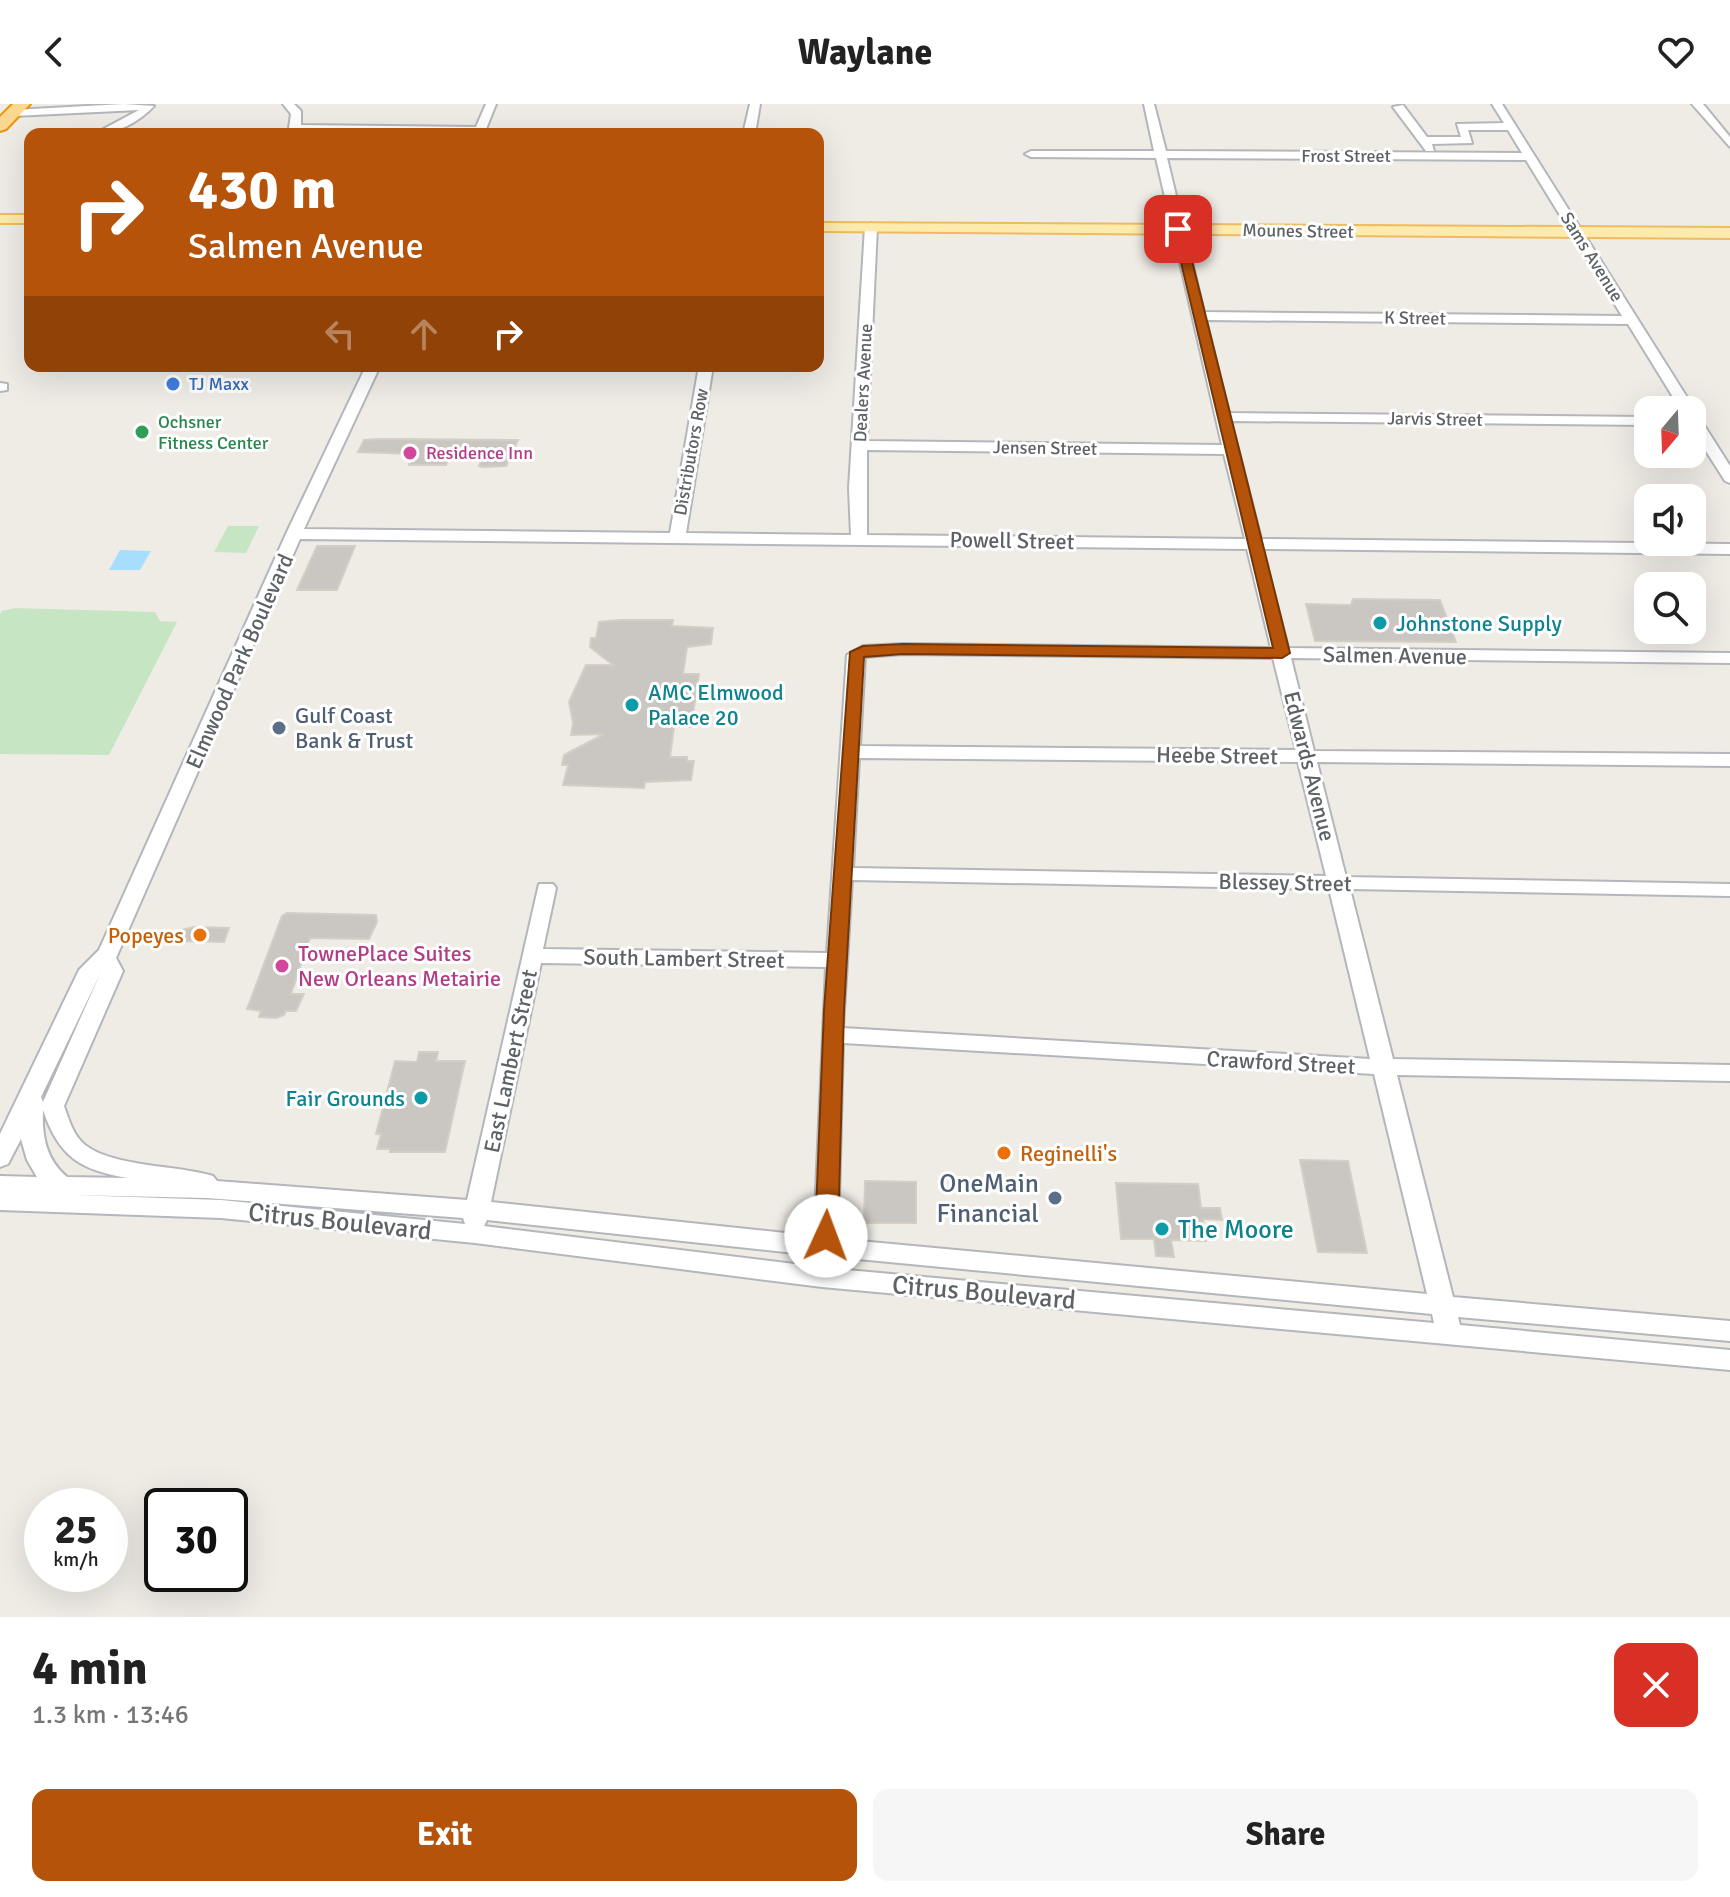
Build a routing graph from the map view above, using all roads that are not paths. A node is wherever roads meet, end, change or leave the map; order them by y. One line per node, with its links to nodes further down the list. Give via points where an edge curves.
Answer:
1 (288, 104): 13 (street, via 297,113)
2 (491, 104): 14 (street)
3 (755, 104): 15 (street)
4 (1149, 104): 19 (street, Edwards Avenue)
5 (1497, 104): 11 (street, Sams Avenue)
6 (1697, 104): 17 (street)
7 (149, 105): 8 (street); 12 (street)
8 (14, 107): 10 (highway)
9 (1399, 107): 16 (street)
10 (0, 126)
11 (1512, 127): 16 (street, via 1461,126 1468,141); 21 (street, Sams Avenue)
12 (112, 128)
13 (293, 128)
14 (481, 128)
15 (750, 128)
16 (1424, 140): 20 (street)
17 (1730, 144)
18 (1031, 154): 19 (street, Frost Street)
19 (1161, 155): 20 (street, Frost Street); 26 (street, Edwards Avenue)
20 (1436, 157): 21 (street, Frost Street)
21 (1531, 157): 27 (street, Sams Avenue)
22 (0, 219): 23 (main road)
23 (24, 219)
24 (824, 227): 25 (main road, Mounes Street)
25 (871, 227): 26 (main road, Mounes Street); 37 (street, Dealers Avenue)
26 (1178, 229): 27 (main road, Mounes Street); 29 (street, Edwards Avenue)
27 (1577, 232): 28 (main road, Mounes Street); 30 (street, Sams Avenue)
28 (1730, 233)
29 (1198, 316): 30 (street, K Street); 34 (street, Edwards Avenue)
30 (1632, 320): 33 (street, Sams Avenue)
31 (370, 372): 40 (street, Elmwood Park Boulevard)
32 (705, 372): 41 (street, Distributors Row)
33 (1679, 396)
34 (1222, 417): 35 (street, Jarvis Street); 38 (street, Edwards Avenue)
35 (1634, 421)
36 (1706, 440): 39 (street, Sams Avenue)
37 (860, 445): 38 (street, Jensen Street); 42 (street, Dealers Avenue)
38 (1231, 450): 43 (street, Edwards Avenue)
39 (1730, 478)
40 (294, 534): 41 (street, Powell Street); 55 (street, Elmwood Park Boulevard)
41 (677, 538): 42 (street, Powell Street)
42 (859, 538): 43 (street, Powell Street)
43 (1255, 543): 44 (street, Powell Street); 45 (street, Edwards Avenue)
44 (1730, 549)
45 (1282, 653): 46 (street, Salmen Avenue); 47 (street, Salmen Avenue, via 868,651 853,661); 48 (street, Edwards Avenue)
46 (1730, 658)
47 (848, 752): 48 (street, Heebe Street); 50 (street)
48 (1308, 756): 49 (street, Heebe Street); 51 (street, Edwards Avenue)
49 (1730, 760)
50 (841, 874): 51 (street, Blessey Street); 56 (street)
51 (1338, 883): 53 (street, Blessey Street); 58 (street, Edwards Avenue)
52 (546, 888): 54 (street, East Lambert Street)
53 (1730, 890)
54 (532, 956): 56 (street, South Lambert Street); 71 (street, East Lambert Street)
55 (106, 958): 60 (street, Elmwood Park Boulevard, via 90,970); 61 (street, Elmwood Park Boulevard, via 112,971 53,1106 57,1126)
56 (836, 960): 57 (street)
57 (832, 1035): 58 (street, Crawford Street); 73 (street)
58 (1382, 1067): 59 (street, Crawford Street); 75 (street, Edwards Avenue)
59 (1730, 1073)
60 (33, 1090): 62 (street, Elmwood Park Boulevard); 64 (street, Elmwood Park Boulevard, via 30,1133 35,1157)
61 (77, 1152): 64 (street, via 71,1175); 65 (street, via 97,1163 187,1175)
62 (0, 1158)
63 (0, 1185): 64 (street, Citrus Boulevard)
64 (61, 1186): 65 (street, Citrus Boulevard); 68 (street); 69 (street, Elmwood Park Boulevard)
65 (228, 1189): 66 (street, Citrus Boulevard)
66 (290, 1194): 70 (street, via 174,1198); 71 (street, Citrus Boulevard)
67 (0, 1201): 68 (street, Citrus Boulevard)
68 (36, 1202): 69 (street, Citrus Boulevard)
69 (120, 1204): 70 (street, Citrus Boulevard)
70 (160, 1206): 72 (street, Citrus Boulevard)
71 (478, 1208): 72 (street, East Lambert Street); 73 (street, Citrus Boulevard)
72 (471, 1234): 74 (street, Citrus Boulevard)
73 (826, 1247): 74 (street); 75 (street, Citrus Boulevard)
74 (822, 1277): 77 (street, Citrus Boulevard)
75 (1442, 1305): 76 (street, Citrus Boulevard); 77 (street, Edwards Avenue)
76 (1730, 1331)
77 (1450, 1335): 78 (street, Citrus Boulevard)
78 (1730, 1360)

